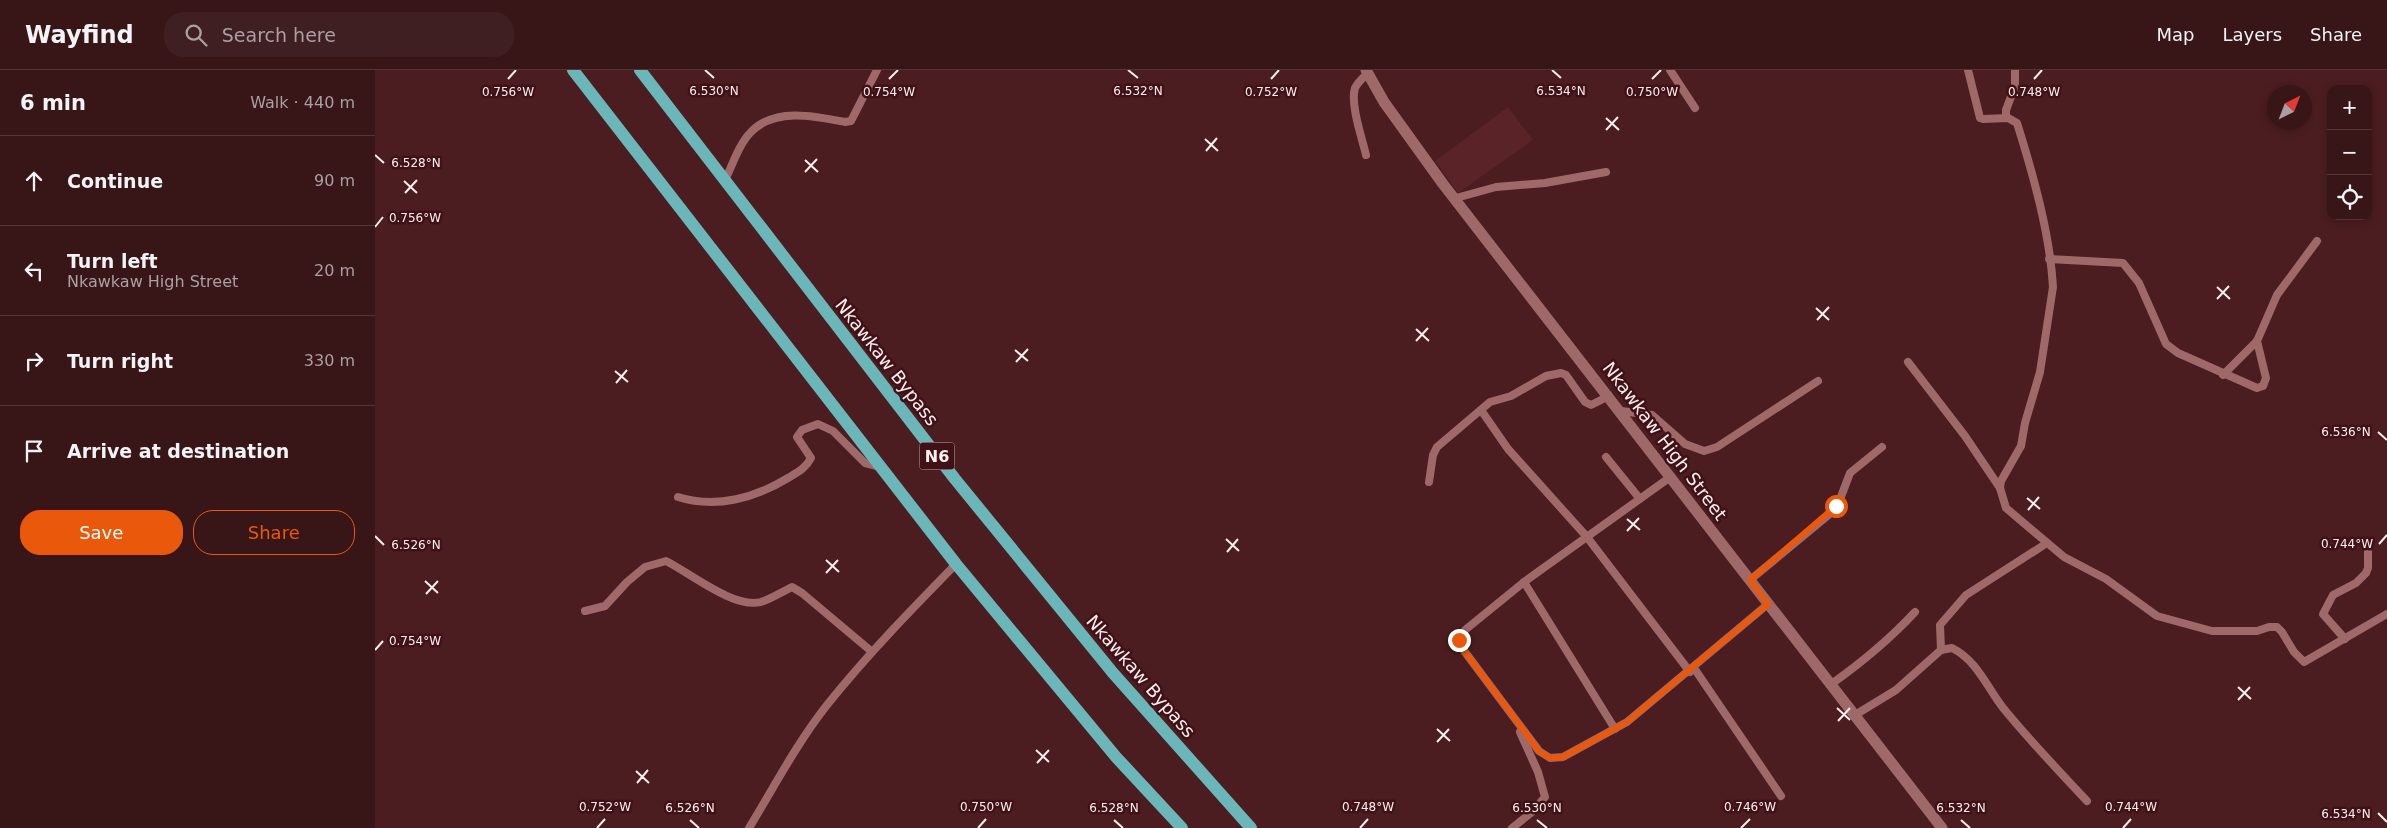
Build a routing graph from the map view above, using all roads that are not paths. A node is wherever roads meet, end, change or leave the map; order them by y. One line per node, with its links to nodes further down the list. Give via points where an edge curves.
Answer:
1 (573, 70): 25 (highway)
2 (640, 70): 12 (highway, Nkawkaw Bypass / N6)
3 (877, 70): 12 (street, via 851,121 792,116 769,120 751,132)
4 (1671, 70): 8 (street)
5 (1968, 70): 9 (street, via 1980,118)
6 (2015, 70): 9 (street, via 2015,86)
7 (1367, 72): 10 (street, via 1358,82 1354,101); 13 (main road, Nkawkaw High Street, via 1384,102)
8 (1695, 108)
9 (2006, 118): 15 (street, via 2017,123 2047,235)
10 (1365, 155)
11 (1606, 172): 13 (street, via 1545,183 1496,187)
12 (725, 180): 53 (highway, Nkawkaw Bypass / N6, via 968,495 1113,673)
13 (1456, 198): 20 (main road, Nkawkaw High Street)
14 (2317, 241): 16 (street, via 2277,295)
15 (2049, 259): 18 (street, via 2123,263 2139,283 2166,344 2177,353); 28 (street, via 2053,287 2040,372 2021,446 2003,476)
16 (2257, 341): 18 (street); 18 (street, via 2266,378 2263,386 2257,388)
17 (1908, 362): 28 (street)
18 (2223, 375)
19 (1818, 381): 22 (street, via 1717,446 1704,451 1685,444 1652,415)
20 (1609, 396): 21 (street, via 1591,405 1561,373 1546,376 1511,396 1490,402); 22 (main road, Nkawkaw High Street)
21 (1481, 410): 27 (street, via 1435,450); 31 (street, via 1508,449)
22 (1621, 412): 26 (main road, Nkawkaw High Street)
23 (1882, 447): 35 (street, via 1850,473 1839,502 1831,512)
24 (1605, 457): 30 (street)
25 (881, 467): 29 (street, via 865,463 833,431 818,424 801,430 797,437 811,458 806,467 771,488 732,501 691,501); 34 (highway)
26 (1669, 478): 30 (street); 35 (main road, Nkawkaw High Street)
27 (1429, 482)
28 (2000, 488): 32 (street, via 2006,508)
29 (678, 497)
30 (1640, 499): 31 (street)
31 (1587, 537): 36 (street); 44 (street)
32 (2047, 543): 41 (street, via 2070,562 2106,579 2163,620 2212,631 2257,631 2277,627 2305,662); 42 (street, via 1966,595 1940,625)
33 (2368, 545): 41 (street, via 2366,573 2357,584 2333,596 2323,614)
34 (955, 564): 43 (street); 52 (highway, via 1116,757)
35 (1750, 580): 37 (main road, Nkawkaw High Street)
36 (1524, 582): 47 (street, via 1465,630 1459,640); 48 (street)
37 (1768, 604): 44 (street); 45 (main road, Nkawkaw High Street)
38 (585, 611): 43 (street, via 605,606 645,567 666,560 741,603 760,602 792,587)
39 (1915, 612): 45 (street, via 1901,628)
40 (2387, 614): 41 (street)
41 (2345, 639)
42 (1941, 650): 46 (street, via 1896,690); 50 (street, via 1952,648 1983,675 2002,707)
43 (871, 651): 51 (street, via 808,732)
44 (1692, 670): 48 (street); 49 (street)
45 (1830, 685): 46 (main road, Nkawkaw High Street)
46 (1855, 715): 55 (main road, Nkawkaw High Street)
47 (1514, 720): 48 (street, via 1539,751 1550,758 1563,757); 54 (street, via 1538,772 1545,797)
48 (1615, 729)
49 (1781, 796)
50 (2087, 801)
51 (749, 828)
52 (1182, 828)
53 (1251, 828)
54 (1512, 828)
55 (1942, 828)

